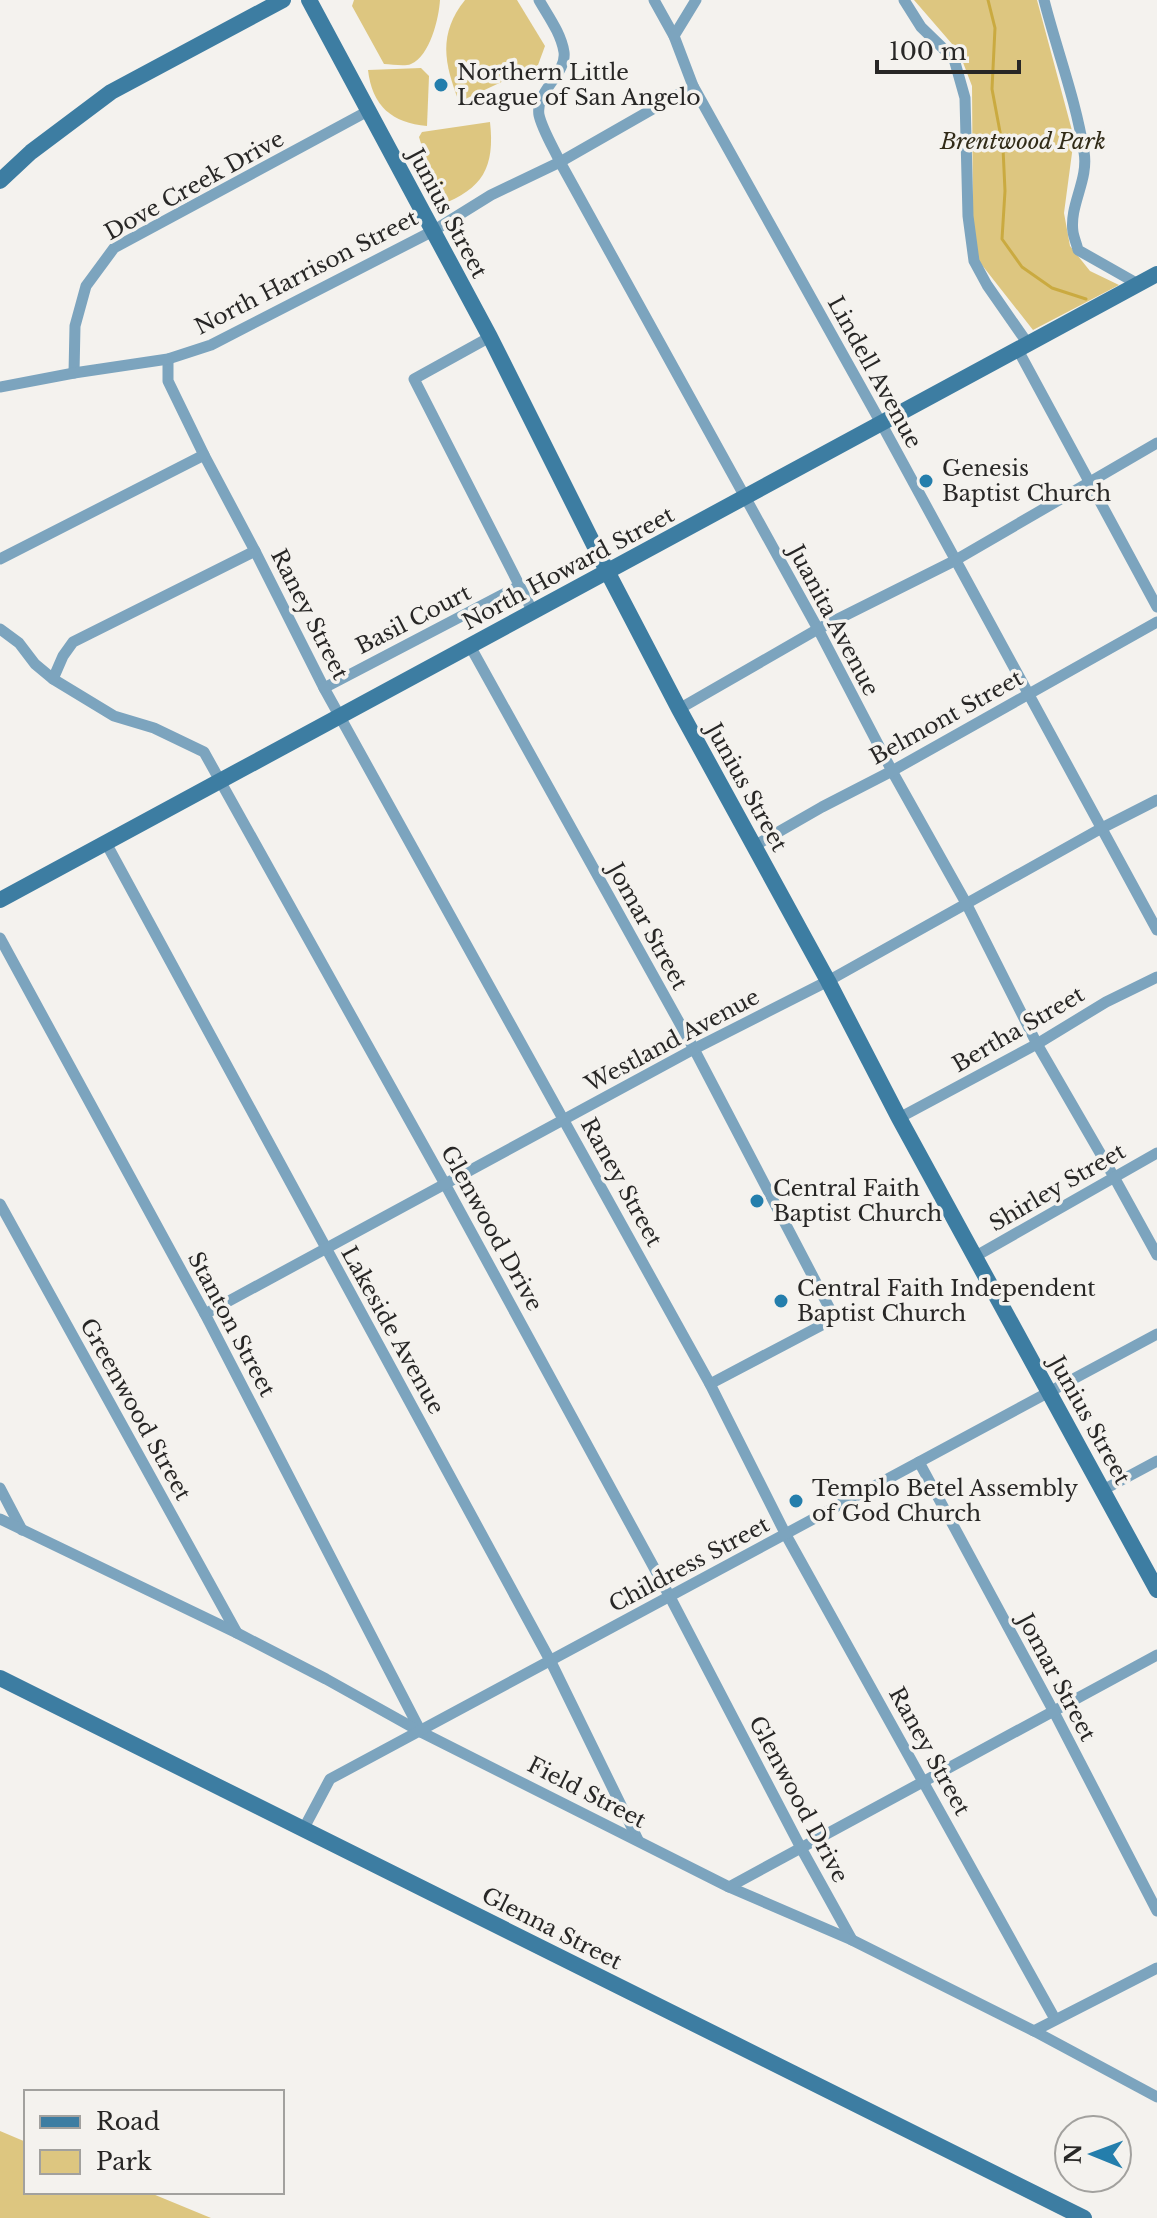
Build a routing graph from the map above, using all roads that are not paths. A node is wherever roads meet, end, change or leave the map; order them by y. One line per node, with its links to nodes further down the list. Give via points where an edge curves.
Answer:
1 (283, 0): 12 (street, via 111,92)
2 (309, 0): 10 (street, Junius Street)
3 (539, 0): 11 (street, Juanita Avenue, via 565,55 538,114)
4 (654, 0): 8 (street, Lindell Avenue)
5 (696, 0): 8 (street)
6 (904, 0): 16 (street, via 921,27 954,59 965,98 974,261)
7 (1044, 0): 14 (street, via 1085,155 1073,230 1078,250)
8 (674, 36): 9 (street, Lindell Avenue)
9 (693, 86): 11 (street, North Harrison Street); 20 (street, Lindell Avenue)
10 (368, 111): 13 (street, Junius Street); 18 (street, Dove Creek Drive, via 114,248 86,286 75,326)
11 (560, 162): 13 (street, North Harrison Street); 24 (street, Juanita Avenue)
12 (0, 181)
13 (433, 231): 15 (street, Junius Street); 17 (street, North Harrison Street, via 211,345)
14 (1151, 279): 16 (street, North Howard Street)
15 (490, 337): 28 (street, Junius Street); 29 (street, via 414,379)
16 (1023, 347): 20 (street, North Howard Street); 23 (street)
17 (168, 359): 18 (street, North Harrison Street); 22 (street, Raney Street, via 168,381)
18 (74, 373): 19 (street, North Harrison Street)
19 (0, 387)
20 (881, 423): 24 (street, North Howard Street); 27 (street, Lindell Avenue)
21 (1157, 443): 23 (street)
22 (204, 455): 25 (street, Raney Street); 26 (street)
23 (1090, 481): 27 (street); 30 (street)
24 (745, 497): 28 (street, North Howard Street); 34 (street, Juanita Avenue)
25 (255, 551): 36 (street, via 73,642); 37 (street, Raney Street)
26 (0, 559)
27 (954, 561): 34 (street); 38 (street, Lindell Avenue)
28 (607, 571): 31 (street, North Howard Street); 39 (street, Junius Street)
29 (519, 586): 31 (street); 37 (street, Basil Court)
30 (1157, 607)
31 (533, 612): 35 (street, North Howard Street)
32 (1157, 622): 38 (street, Belmont Street)
33 (0, 629): 36 (street, Glenwood Drive)
34 (818, 629): 39 (street); 41 (street, Juanita Avenue)
35 (470, 646): 40 (street, North Howard Street); 54 (street, Jomar Street)
36 (53, 679): 42 (street, Glenwood Drive, via 114,716 204,752)
37 (324, 688): 40 (street, Raney Street)
38 (1028, 693): 41 (street, Belmont Street); 44 (street, Lindell Avenue)
39 (679, 709): 46 (street, Junius Street)
40 (341, 716): 42 (street, North Howard Street); 56 (street, Raney Street)
41 (892, 771): 46 (street, Belmont Street); 48 (street, Juanita Avenue)
42 (221, 781): 45 (street, North Howard Street); 59 (street, Glenwood Drive)
43 (1157, 800): 44 (street, Westland Avenue)
44 (1100, 829): 48 (street, Westland Avenue); 49 (street, Lindell Avenue)
45 (106, 843): 47 (street, North Howard Street); 61 (street, Lakeside Avenue)
46 (754, 846): 52 (street, Junius Street)
47 (0, 900)
48 (966, 903): 52 (street, Westland Avenue); 53 (street, Juanita Avenue)
49 (1157, 930)
50 (0, 938): 64 (street, Stanton Street)
51 (1157, 977): 53 (street, Bertha Street)
52 (828, 981): 54 (street, Westland Avenue); 55 (street, Junius Street)
53 (1037, 1044): 55 (street, Bertha Street); 58 (street, Juanita Avenue)
54 (694, 1049): 56 (street, Westland Avenue); 66 (street, Jomar Street, via 832,1313 824,1324)
55 (899, 1118): 63 (street, Junius Street)
56 (565, 1120): 59 (street, Westland Avenue); 66 (street, Raney Street)
57 (1157, 1153): 58 (street, Shirley Street)
58 (1114, 1177): 62 (street, Juanita Avenue); 63 (street, Shirley Street)
59 (445, 1184): 61 (street, Westland Avenue); 76 (street, Glenwood Drive)
60 (0, 1204): 77 (street, Greenwood Street)
61 (326, 1250): 64 (street, Westland Avenue); 79 (street, Lakeside Avenue)
62 (1157, 1255)
63 (976, 1256): 67 (street, Junius Street)
64 (205, 1314): 82 (street, Stanton Street)
65 (1157, 1334): 67 (street, Childress Street)
66 (710, 1384): 74 (street, Raney Street)
67 (1050, 1393): 69 (street, Childress Street); 71 (street, Junius Street)
68 (1157, 1461): 71 (street)
69 (919, 1462): 74 (street, Childress Street); 81 (street, Jomar Street)
70 (0, 1488): 73 (street)
71 (1103, 1490): 75 (street, Junius Street)
72 (0, 1519): 73 (street, Field Street)
73 (23, 1531): 77 (street, Field Street)
74 (786, 1535): 76 (street, Childress Street); 83 (street, Raney Street)
75 (1157, 1590)
76 (670, 1597): 79 (street, Childress Street); 86 (street, Glenwood Drive)
77 (237, 1633): 82 (street, Field Street)
78 (1157, 1655): 81 (street)
79 (551, 1662): 82 (street, Childress Street); 85 (street, Lakeside Avenue)
80 (0, 1678): 84 (street, Glenna Street)
81 (1054, 1712): 83 (street); 88 (street, Jomar Street)
82 (421, 1732): 84 (street, Childress Street, via 330,1779); 85 (street, Field Street)
83 (924, 1782): 86 (street); 91 (street, Raney Street)
84 (304, 1828): 94 (street, Glenna Street)
85 (638, 1840): 87 (street, Field Street)
86 (801, 1848): 87 (street); 89 (street, Glenwood Drive)
87 (729, 1887): 89 (street, Field Street)
88 (1157, 1911)
89 (852, 1940): 92 (street, Field Street)
90 (1157, 1968): 91 (street)
91 (1055, 2019): 92 (street)
92 (1034, 2031): 93 (street, Field Street)
93 (1157, 2097)
94 (1084, 2218)

